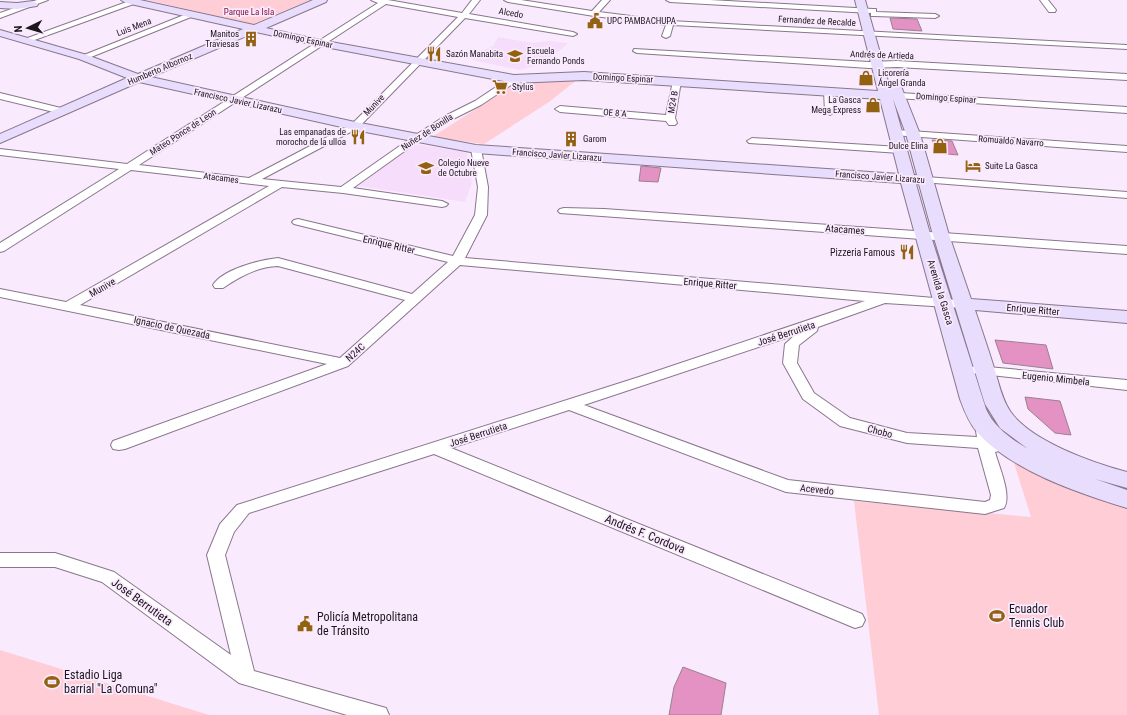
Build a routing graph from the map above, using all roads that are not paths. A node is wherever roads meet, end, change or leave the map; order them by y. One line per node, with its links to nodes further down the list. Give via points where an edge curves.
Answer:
1 (4, 0): 11 (street)
2 (44, 0): 12 (street)
3 (322, 0): 21 (street, Humberto Albornoz)
4 (476, 0): 17 (street, Munive)
5 (508, 0): 15 (street, Fernandez de Recalde)
6 (606, 0): 15 (street)
7 (670, 0): 13 (street)
8 (1044, 0): 14 (street)
9 (131, 1): 16 (street, Domingo Espinar); 26 (street)
10 (379, 1): 17 (street, Alcedo); 27 (street, Mateo Ponce de Leon)
11 (0, 4): 12 (street)
12 (34, 4): 18 (street)
13 (868, 7): 19 (street); 24 (street, Avenida la Gasca)
14 (1052, 10)
15 (594, 14): 20 (street, Fernandez de Recalde)
16 (192, 15): 21 (street, Domingo Espinar); 30 (street, Luis Mena)
17 (464, 15): 23 (street, Alcedo); 31 (street, Munive)
18 (0, 16)
19 (935, 16)
20 (670, 23): 24 (street, Fernandez de Recalde); 25 (street)
21 (255, 29): 27 (street, Domingo Espinar); 34 (street, Humberto Albornoz)
22 (0, 33): 26 (street, Francisco Javier Lizarazu)
23 (573, 34)
24 (874, 34): 28 (street, Fernandez de Recalde); 32 (street, Avenida la Gasca)
25 (666, 36)
26 (26, 40): 30 (street, Francisco Javier Lizarazu)
27 (320, 43): 31 (street, Domingo Espinar); 41 (street, Mateo Ponce de Leon)
28 (1127, 47)
29 (636, 51): 32 (street, Andrés de Artieda)
30 (83, 57): 34 (street, Francisco Javier Lizarazu)
31 (417, 61): 35 (street, Domingo Espinar); 47 (street, Munive)
32 (882, 65): 33 (street, Andrés de Artieda); 38 (street, Avenida la Gasca); 40 (street, Avenida la Gasca)
33 (1127, 77)
34 (138, 78): 41 (street, Francisco Javier Lizarazu); 44 (street, Humberto Albornoz)
35 (514, 79): 36 (street, Domingo Espinar, via 584,76); 50 (street, Nuñez de Bonilla)
36 (676, 81): 37 (street, Domingo Espinar); 46 (street, M24 B)
37 (828, 91): 38 (street, Domingo Espinar); 45 (street)
38 (885, 95): 40 (street, Domingo Espinar); 48 (street, Avenida la Gasca)
39 (0, 96): 44 (street)
40 (900, 96): 43 (street, Domingo Espinar); 49 (street, Avenida la Gasca)
41 (233, 100): 47 (street, Francisco Javier Lizarazu); 57 (street, Mateo Ponce de Leon)
42 (560, 109): 46 (street, OE 8 A)
43 (1127, 110)
44 (62, 111): 51 (street, Humberto Albornoz)
45 (830, 112)
46 (671, 120)
47 (355, 126): 50 (street, Francisco Javier Lizarazu); 60 (street, Munive)
48 (896, 133): 49 (street, Romualdo Navarro); 55 (street, Avenida la Gasca)
49 (913, 134): 54 (street, Romualdo Navarro); 59 (street, Avenida la Gasca)
50 (417, 138): 53 (street, Francisco Javier Lizarazu); 62 (street, Nuñez de Bonilla)
51 (0, 139)
52 (752, 141): 55 (street)
53 (476, 149): 58 (street, Francisco Javier Lizarazu); 70 (street, N24C, via 483,187 481,215)
54 (1127, 149)
55 (900, 150): 58 (street, Avenida la Gasca)
56 (0, 152): 57 (street, Atacames)
57 (129, 167): 60 (street, Atacames); 68 (street, Mateo Ponce de Leon)
58 (908, 179): 59 (street, Francisco Javier Lizarazu); 67 (street, Avenida la Gasca)
59 (926, 180): 63 (street, Francisco Javier Lizarazu); 67 (street, Avenida la Gasca)
60 (250, 181): 61 (street, Atacames)
61 (280, 184): 62 (street, Atacames); 76 (street, Munive)
62 (343, 190): 64 (street, Atacames)
63 (1127, 195)
64 (442, 204)
65 (564, 211): 67 (street, Atacames, via 612,212)
66 (298, 222): 70 (street, Enrique Ritter)
67 (932, 235): 69 (street, Atacames); 75 (street, Avenida la Gasca)
68 (0, 248)
69 (1127, 250)
70 (457, 261): 73 (street, N24C); 74 (street, Enrique Ritter)
71 (219, 285): 73 (street, via 247,268 278,262)
72 (0, 293): 76 (street, Ignacio de Quezada)
73 (415, 299): 79 (street, N24C)
74 (884, 299): 75 (street, Enrique Ritter); 78 (street, José Berrutieta)
75 (954, 303): 77 (street, Enrique Ritter); 80 (street, Avenida la Gasca); 81 (street, Avenida la Gasca)
76 (69, 306): 79 (street, Ignacio de Quezada)
77 (1127, 317)
78 (819, 322): 83 (street, José Berrutieta); 84 (street, Chobo, via 792,344 790,364 808,396 845,422 907,438)
79 (343, 363): 85 (street, N24C)
80 (963, 368): 81 (street, Eugenio Mimbela); 84 (street, Avenida la Gasca)
81 (985, 371): 82 (street, Eugenio Mimbela); 87 (street, Avenida la Gasca, via 989,390 997,408 1007,422 1018,431 1067,462)
82 (1127, 384)
83 (568, 405): 84 (street, Acevedo, via 786,486 985,508 998,504 999,495); 86 (street, José Berrutieta)
84 (984, 434): 88 (street, Avenida la Gasca, via 990,432 1011,448 1048,469)
85 (119, 445)
86 (435, 448): 90 (street, Andrés F. Cordova); 91 (street, José Berrutieta, via 244,509 226,529 216,555)
87 (1127, 480)
88 (1127, 499)
89 (0, 560): 91 (street, José Berrutieta, via 54,560 108,577)
90 (855, 620)
91 (246, 677): 92 (street, José Berrutieta)
92 (379, 715)

